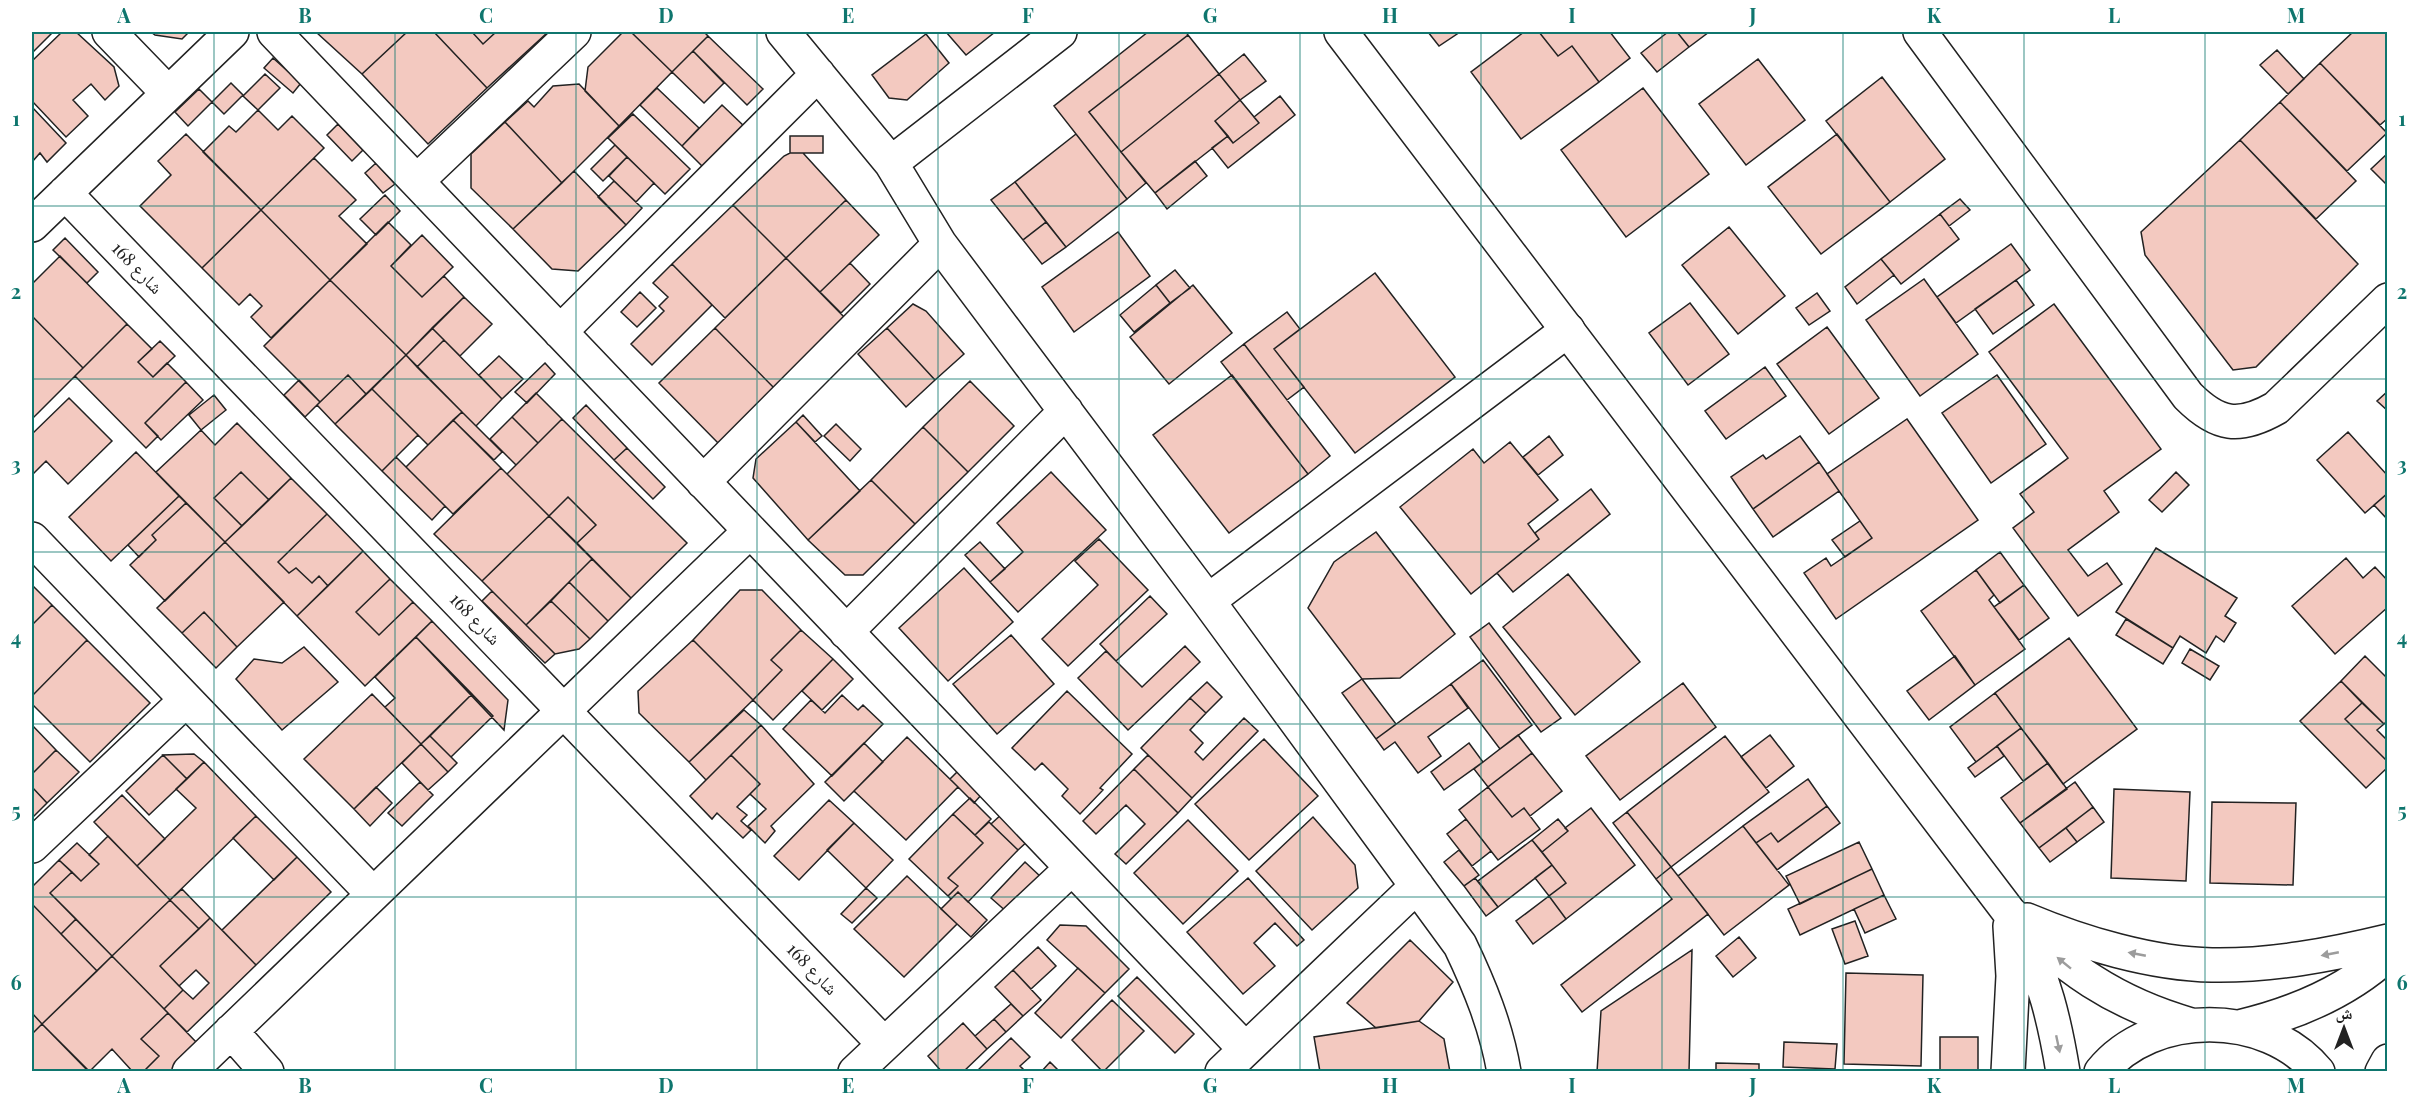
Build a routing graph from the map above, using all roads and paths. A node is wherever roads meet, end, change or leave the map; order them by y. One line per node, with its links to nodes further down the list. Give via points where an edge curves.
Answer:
1 (109, 32): 10 (street)
2 (232, 32): 10 (street)
3 (274, 32): 12 (street)
4 (574, 32): 12 (street)
5 (783, 32): 9 (street)
6 (1060, 32): 11 (street)
7 (1341, 32): 17 (street)
8 (1920, 32): 16 (street, via 2188,396 2206,414 2229,422 2254,420 2276,408)
9 (818, 74): 11 (street); 18 (street)
10 (168, 93): 13 (street)
11 (891, 163): 15 (street)
12 (417, 181): 18 (street)
13 (65, 193): 14 (street); 26 (street, شارع 168)
14 (32, 225)
15 (940, 244): 19 (street); 20 (street)
16 (2388, 300)
17 (1568, 330): 23 (street); 31 (street)
18 (560, 332): 20 (street)
19 (1066, 411): 23 (street); 24 (street)
20 (704, 482): 21 (street)
21 (750, 531): 24 (street); 26 (street)
22 (32, 539): 25 (street)
23 (1208, 600): 29 (street)
24 (846, 632): 28 (street)
25 (186, 700): 27 (street); 30 (street)
26 (564, 711): 30 (street); 37 (street, شارع 168)
27 (32, 846)
28 (1072, 868): 37 (street); 38 (street)
29 (1417, 886): 38 (street); 43 (street, via 1460,945 1483,992)
30 (373, 894): 36 (street)
31 (2009, 912): 32 (street, one-way to 31, via 2318,956 2210,965 2104,947 2065,936); 34 (street, one-way to 31, via 2158,1016 2096,986 2041,944); 44 (street, via 2013,976); 45 (street, one-way to 45, via 2031,952 2043,985)
32 (2388, 941)
33 (2388, 954): 35 (street, via 2355,980 2307,1006)
34 (2191, 1025): 35 (street); 46 (street, via 2153,1035 2127,1049)
35 (2239, 1027): 47 (street, via 2292,1049)
36 (231, 1031): 40 (street); 41 (street)
37 (884, 1044): 42 (street)
38 (1234, 1060)
39 (2388, 1061): 48 (street)
40 (189, 1071)
41 (267, 1071)
42 (855, 1071)
43 (1504, 1071)
44 (2008, 1071)
45 (2063, 1071)
46 (2102, 1071)
47 (2318, 1071)
48 (2382, 1071)

